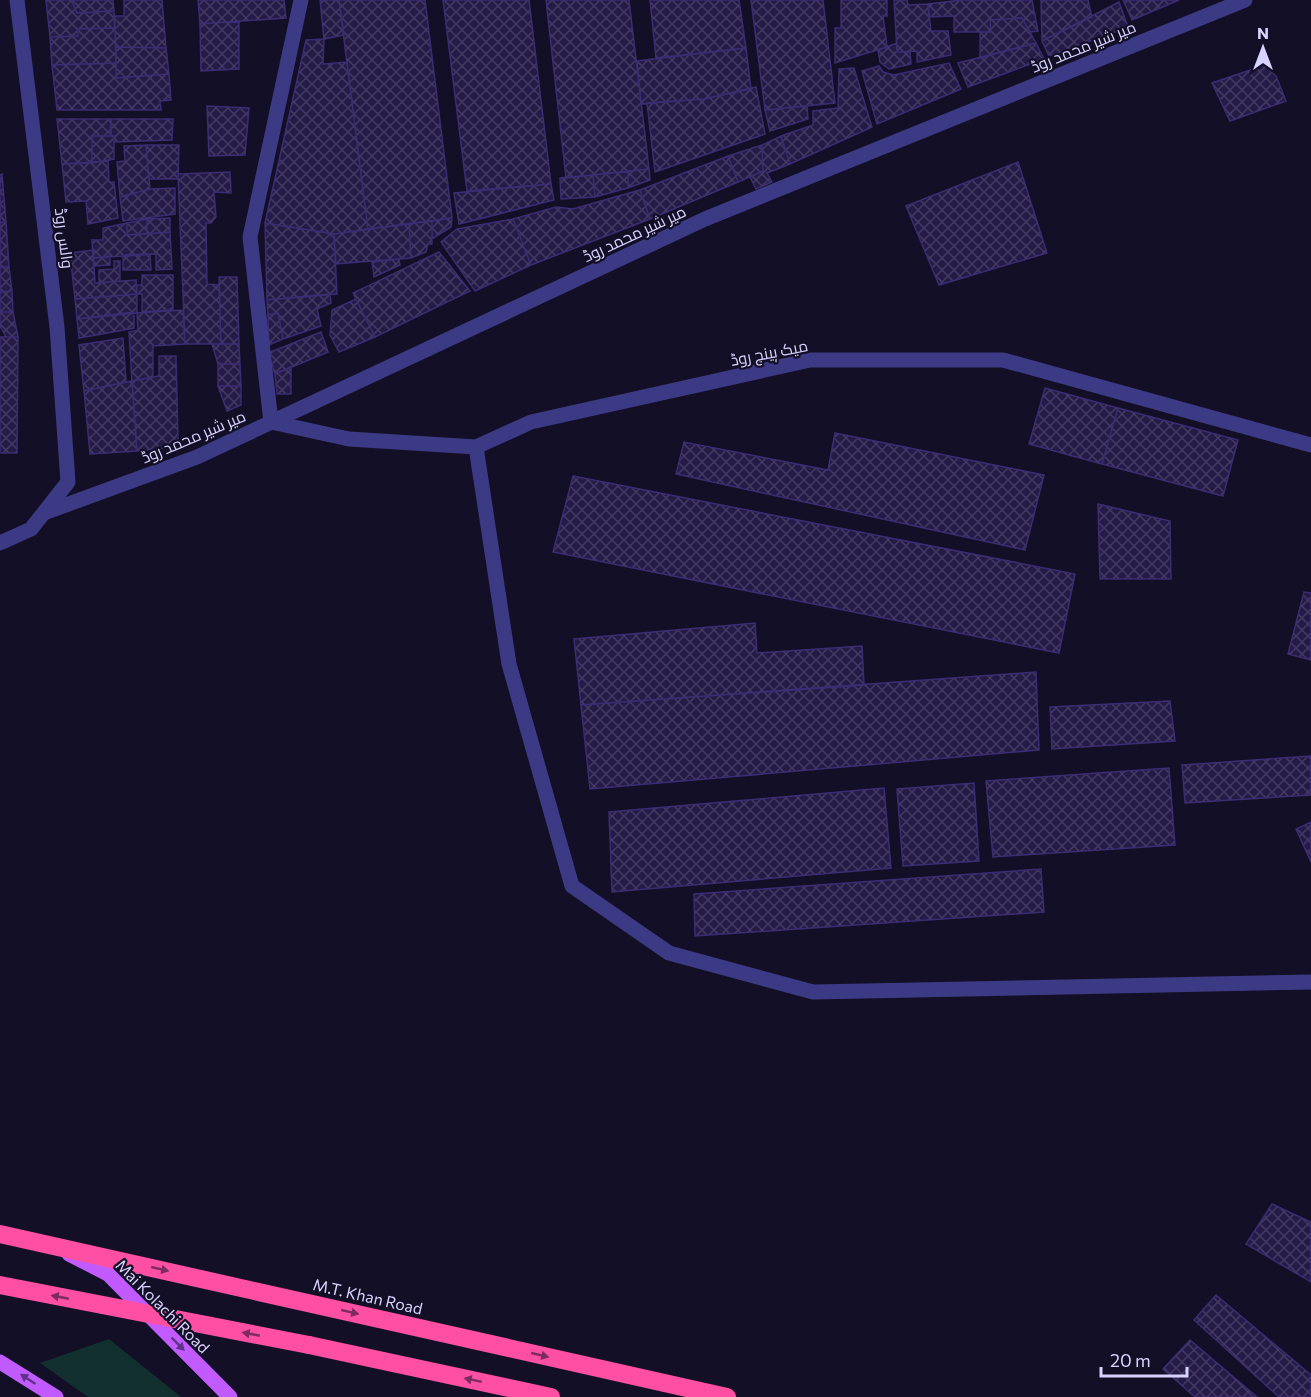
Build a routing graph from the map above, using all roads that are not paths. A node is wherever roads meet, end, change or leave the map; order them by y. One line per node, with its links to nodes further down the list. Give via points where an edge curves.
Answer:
1 (17, 0): 7 (street, والس روڈ, via 57,327 68,482)
2 (301, 0): 4 (street, via 250,237)
3 (1245, 0): 4 (street, میر شیر محمد روڈ, via 705,219)
4 (272, 422): 6 (street, میک ہینچ روڈ, via 349,439); 7 (street, میر شیر محمد روڈ, via 197,457)
5 (1311, 445): 6 (street, میک ہینچ روڈ, via 1003,360 810,360 531,422)
6 (476, 447): 9 (street, via 509,664 572,886 669,953 813,992)
7 (44, 513): 8 (street, via 31,530)
8 (0, 543)
9 (1311, 982)
10 (0, 1234): 11 (highway, M.T. Khan Road)
11 (30, 1240): 15 (main road, Mai Kolachi Road, one-way to 15, via 108,1274); 17 (highway, M.T. Khan Road, one-way to 17)
12 (0, 1285): 16 (highway, one-way to 12, bridge)
13 (0, 1362): 14 (main road, one-way to 13)
14 (56, 1397)
15 (230, 1397)
16 (550, 1397)
17 (727, 1397)

